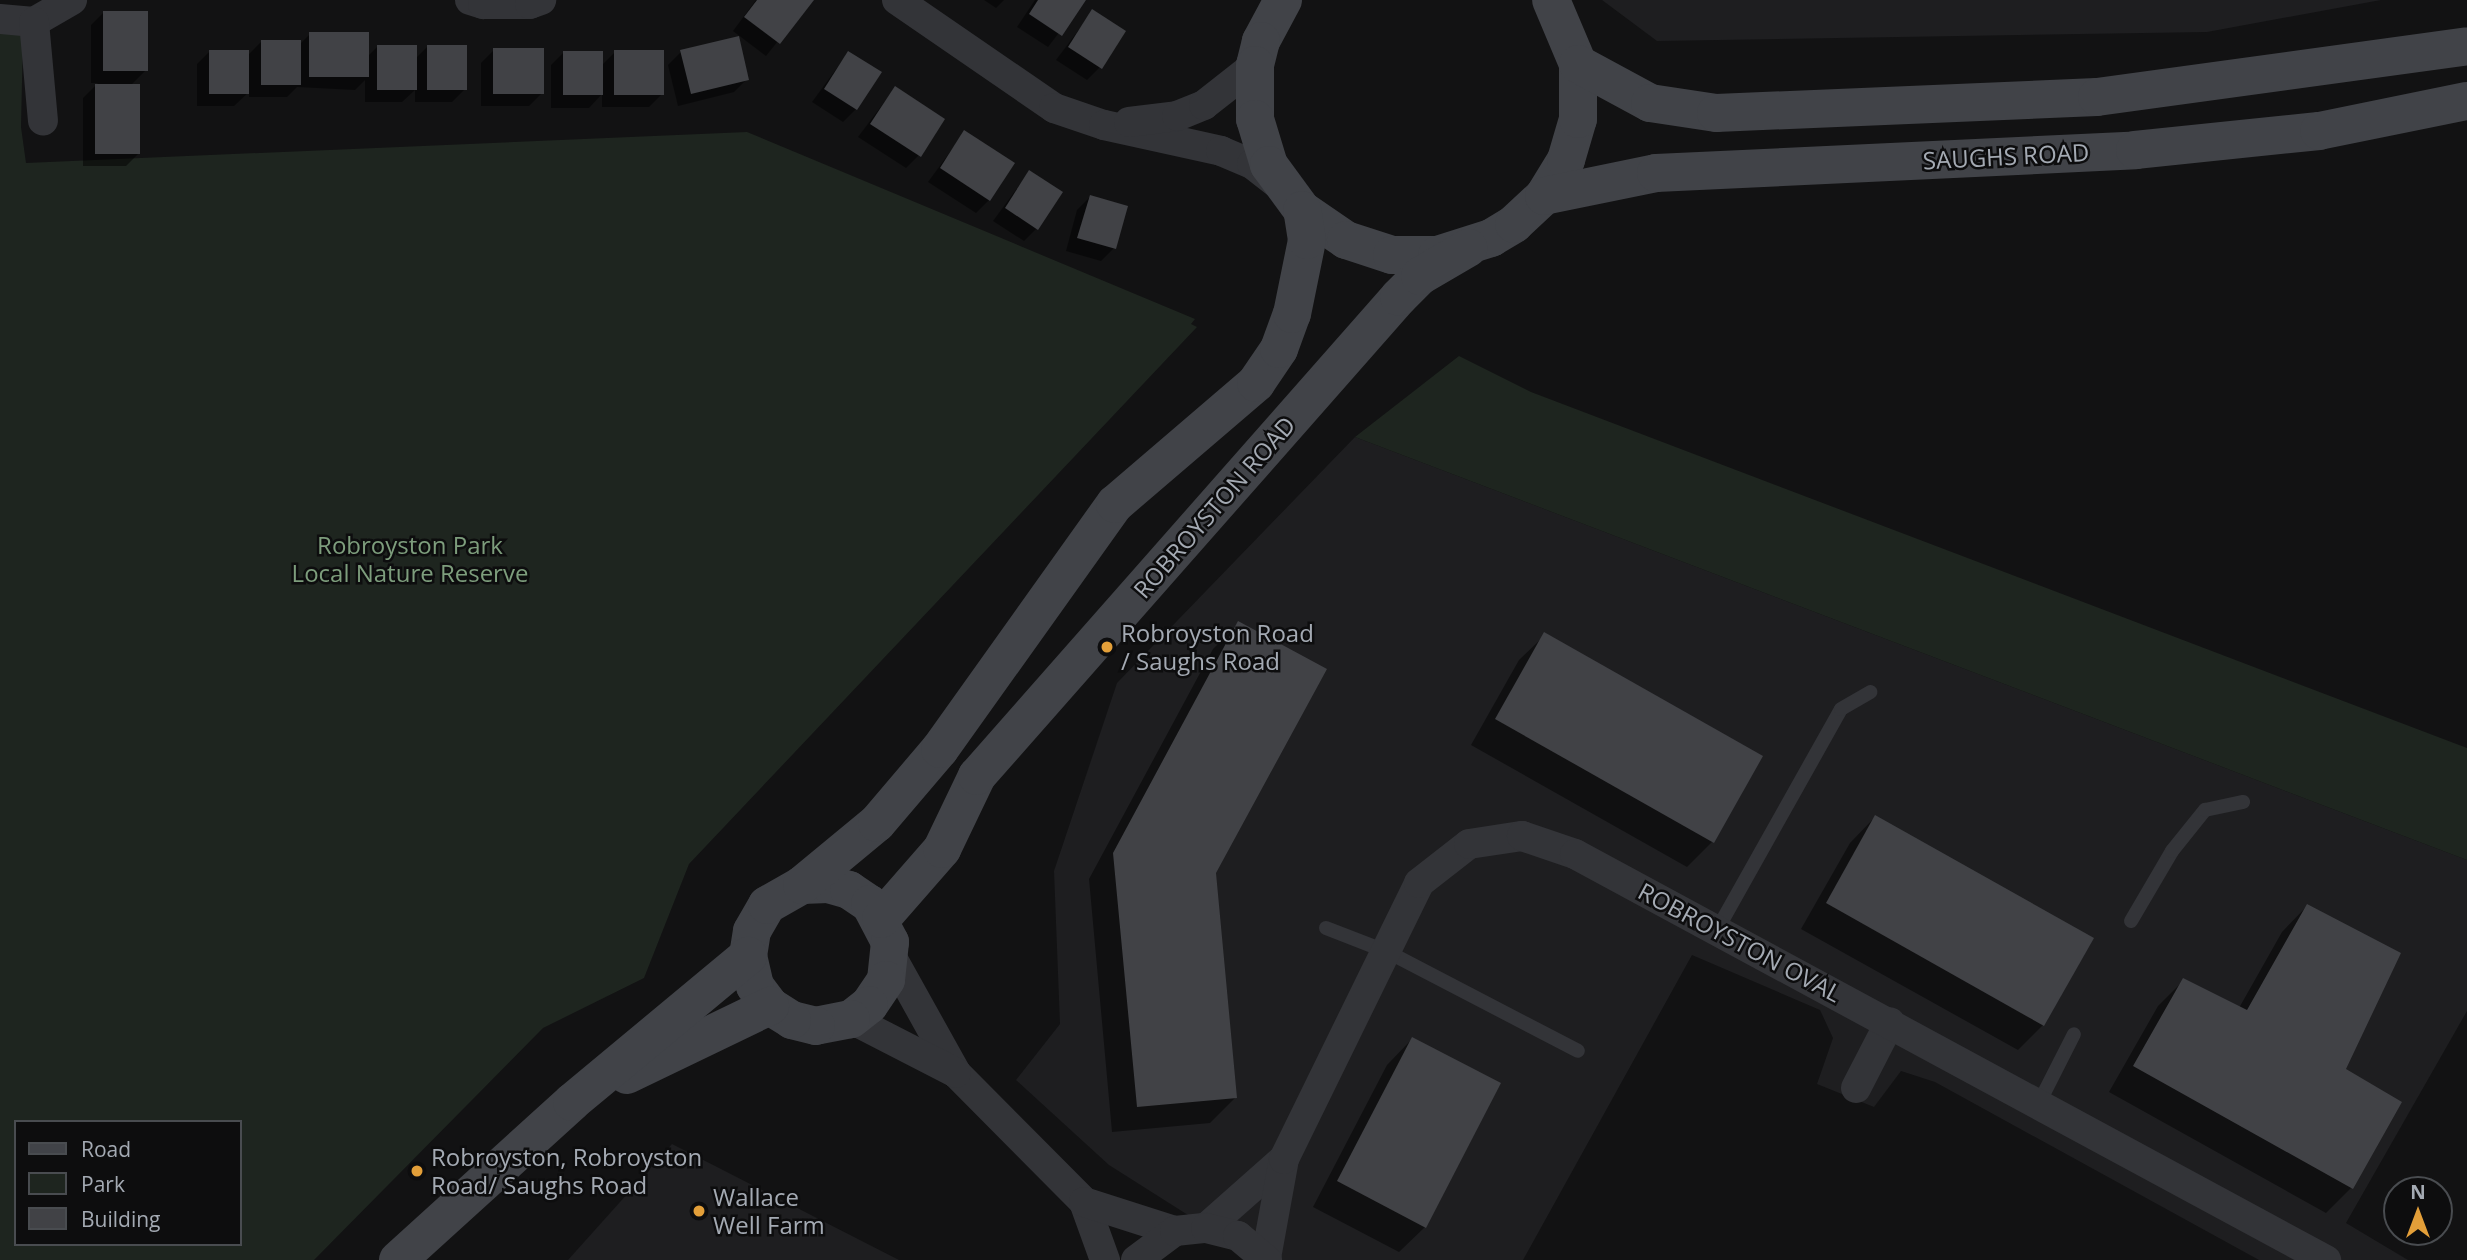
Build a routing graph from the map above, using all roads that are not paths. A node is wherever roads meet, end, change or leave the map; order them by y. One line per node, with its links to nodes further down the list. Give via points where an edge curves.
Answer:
1 (72, 0): 11 (street)
2 (470, 0): 3 (street, via 483,5 530,5)
3 (541, 0)
4 (897, 0): 9 (street)
5 (1266, 0): 13 (main road)
6 (1283, 0): 13 (main road)
7 (1551, 0): 14 (main road)
8 (1569, 0): 14 (lane)
9 (930, 9): 17 (street, via 1054,108)
10 (0, 19): 11 (street)
11 (34, 22): 16 (street)
12 (2467, 46): 14 (main road, via 2097,97 1716,113 1650,103)
13 (1258, 53): 17 (street, via 1204,105 1177,116); 19 (main road, via 1255,119 1269,165)
14 (1575, 53): 18 (main road, via 1578,119 1566,160)
15 (2467, 101): 18 (main road, SAUGHS ROAD, via 2319,131 2135,150 1656,173)
16 (43, 121)
17 (1104, 125): 19 (street, via 1220,151 1252,164)
18 (1544, 196): 20 (main road, via 1514,224)
19 (1293, 199): 20 (main road, via 1346,240 1392,255 1437,255); 23 (main road, ROBROYSTON ROAD, via 1305,258 1279,349 1256,383 1115,504 940,749 877,823)
20 (1468, 248): 24 (main road, ROBROYSTON ROAD, via 1420,276 1399,297 977,776 942,849)
21 (1871, 692): 27 (lane, via 1841,709)
22 (2243, 802): 25 (lane, via 2205,810 2172,851)
23 (803, 885): 24 (main road, via 828,884 849,890); 29 (main road, ROBROYSTON ROAD, via 767,905 752,931)
24 (881, 919): 30 (main road)
25 (2131, 920)
26 (1326, 928): 28 (lane)
27 (1717, 930): 28 (street, ROBROYSTON OVAL, via 1575,854 1522,836 1469,844 1419,883); 33 (street, ROBROYSTON OVAL)
28 (1388, 952): 35 (lane); 40 (street, ROBROYSTON OVAL)
29 (748, 956): 31 (main road, via 755,986); 38 (main road)
30 (891, 956): 32 (main road, via 886,980 870,1005); 36 (street)
31 (770, 1006): 32 (main road, via 792,1020 816,1026); 38 (main road)
32 (851, 1019): 36 (street)
33 (1890, 1023): 37 (street); 39 (street, ROBROYSTON OVAL)
34 (2074, 1034): 39 (lane)
35 (1578, 1051)
36 (956, 1073): 41 (street)
37 (1856, 1088)
38 (572, 1102): 46 (main road)
39 (2039, 1103): 44 (street, ROBROYSTON OVAL)
40 (1284, 1159): 42 (street); 45 (street)
41 (1084, 1202): 43 (street); 47 (street)
42 (1206, 1228): 43 (street); 45 (street, via 1238,1236)
43 (1175, 1231): 48 (street)
44 (2320, 1258)
45 (1267, 1259)
46 (398, 1260)
47 (1105, 1260)
48 (1136, 1260)

